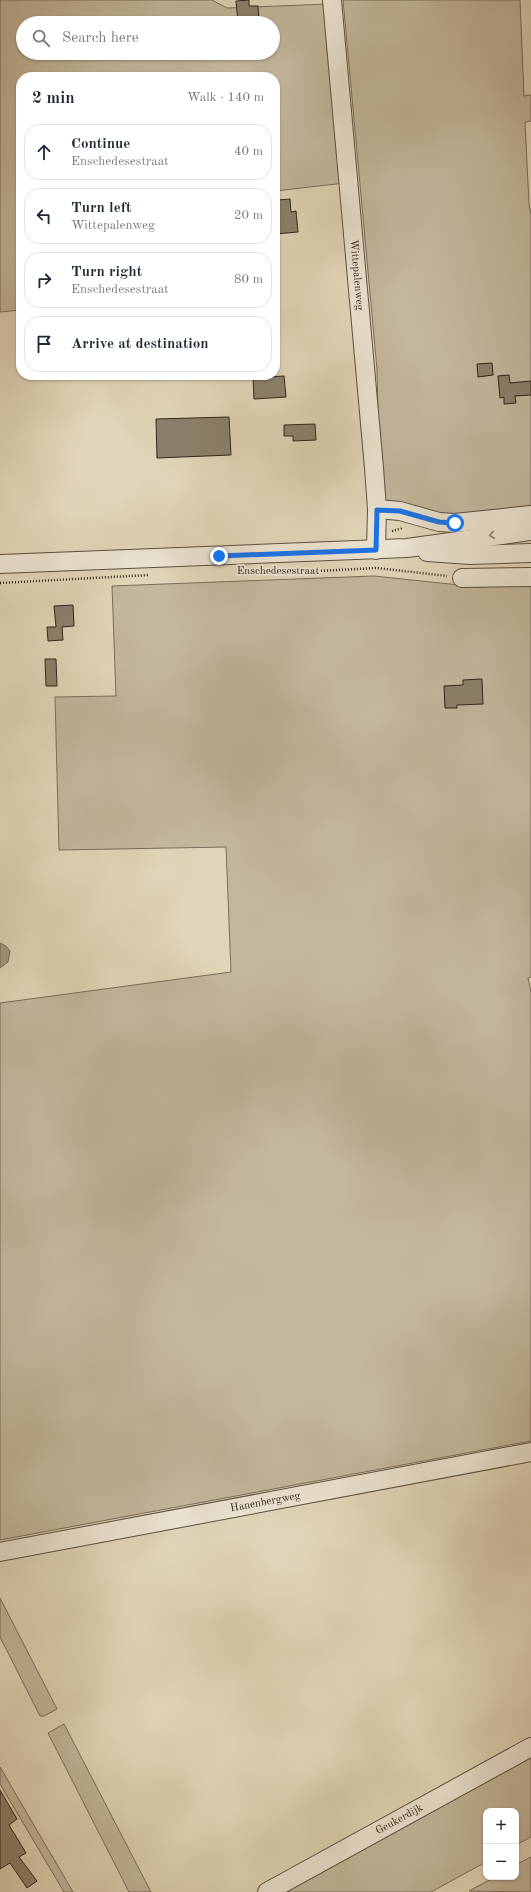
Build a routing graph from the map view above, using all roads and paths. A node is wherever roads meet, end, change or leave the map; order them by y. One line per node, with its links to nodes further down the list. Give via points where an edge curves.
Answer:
1 (332, 0): 2 (street, Wittepalenweg)
2 (377, 510): 3 (street, via 400,511 439,522 455,523); 6 (street, Wittepalenweg)
3 (531, 515)
4 (531, 531): 5 (street, Enschedesestraat, one-way to 5)
5 (407, 548): 6 (street, Enschedesestraat); 7 (street, Enschedesestraat, via 429,553 470,555)
6 (376, 550): 8 (street, Enschedesestraat)
7 (531, 553)
8 (0, 564)
9 (261, 571): 12 (path, Enschedesestraat, via 377,568)
10 (152, 575): 13 (path)
11 (531, 577): 12 (street)
12 (462, 578)
13 (0, 583)
14 (531, 1452): 15 (street, Hanenbergweg)
15 (0, 1552)
16 (531, 1747): 17 (street, Geukerdijk)
17 (267, 1892)

